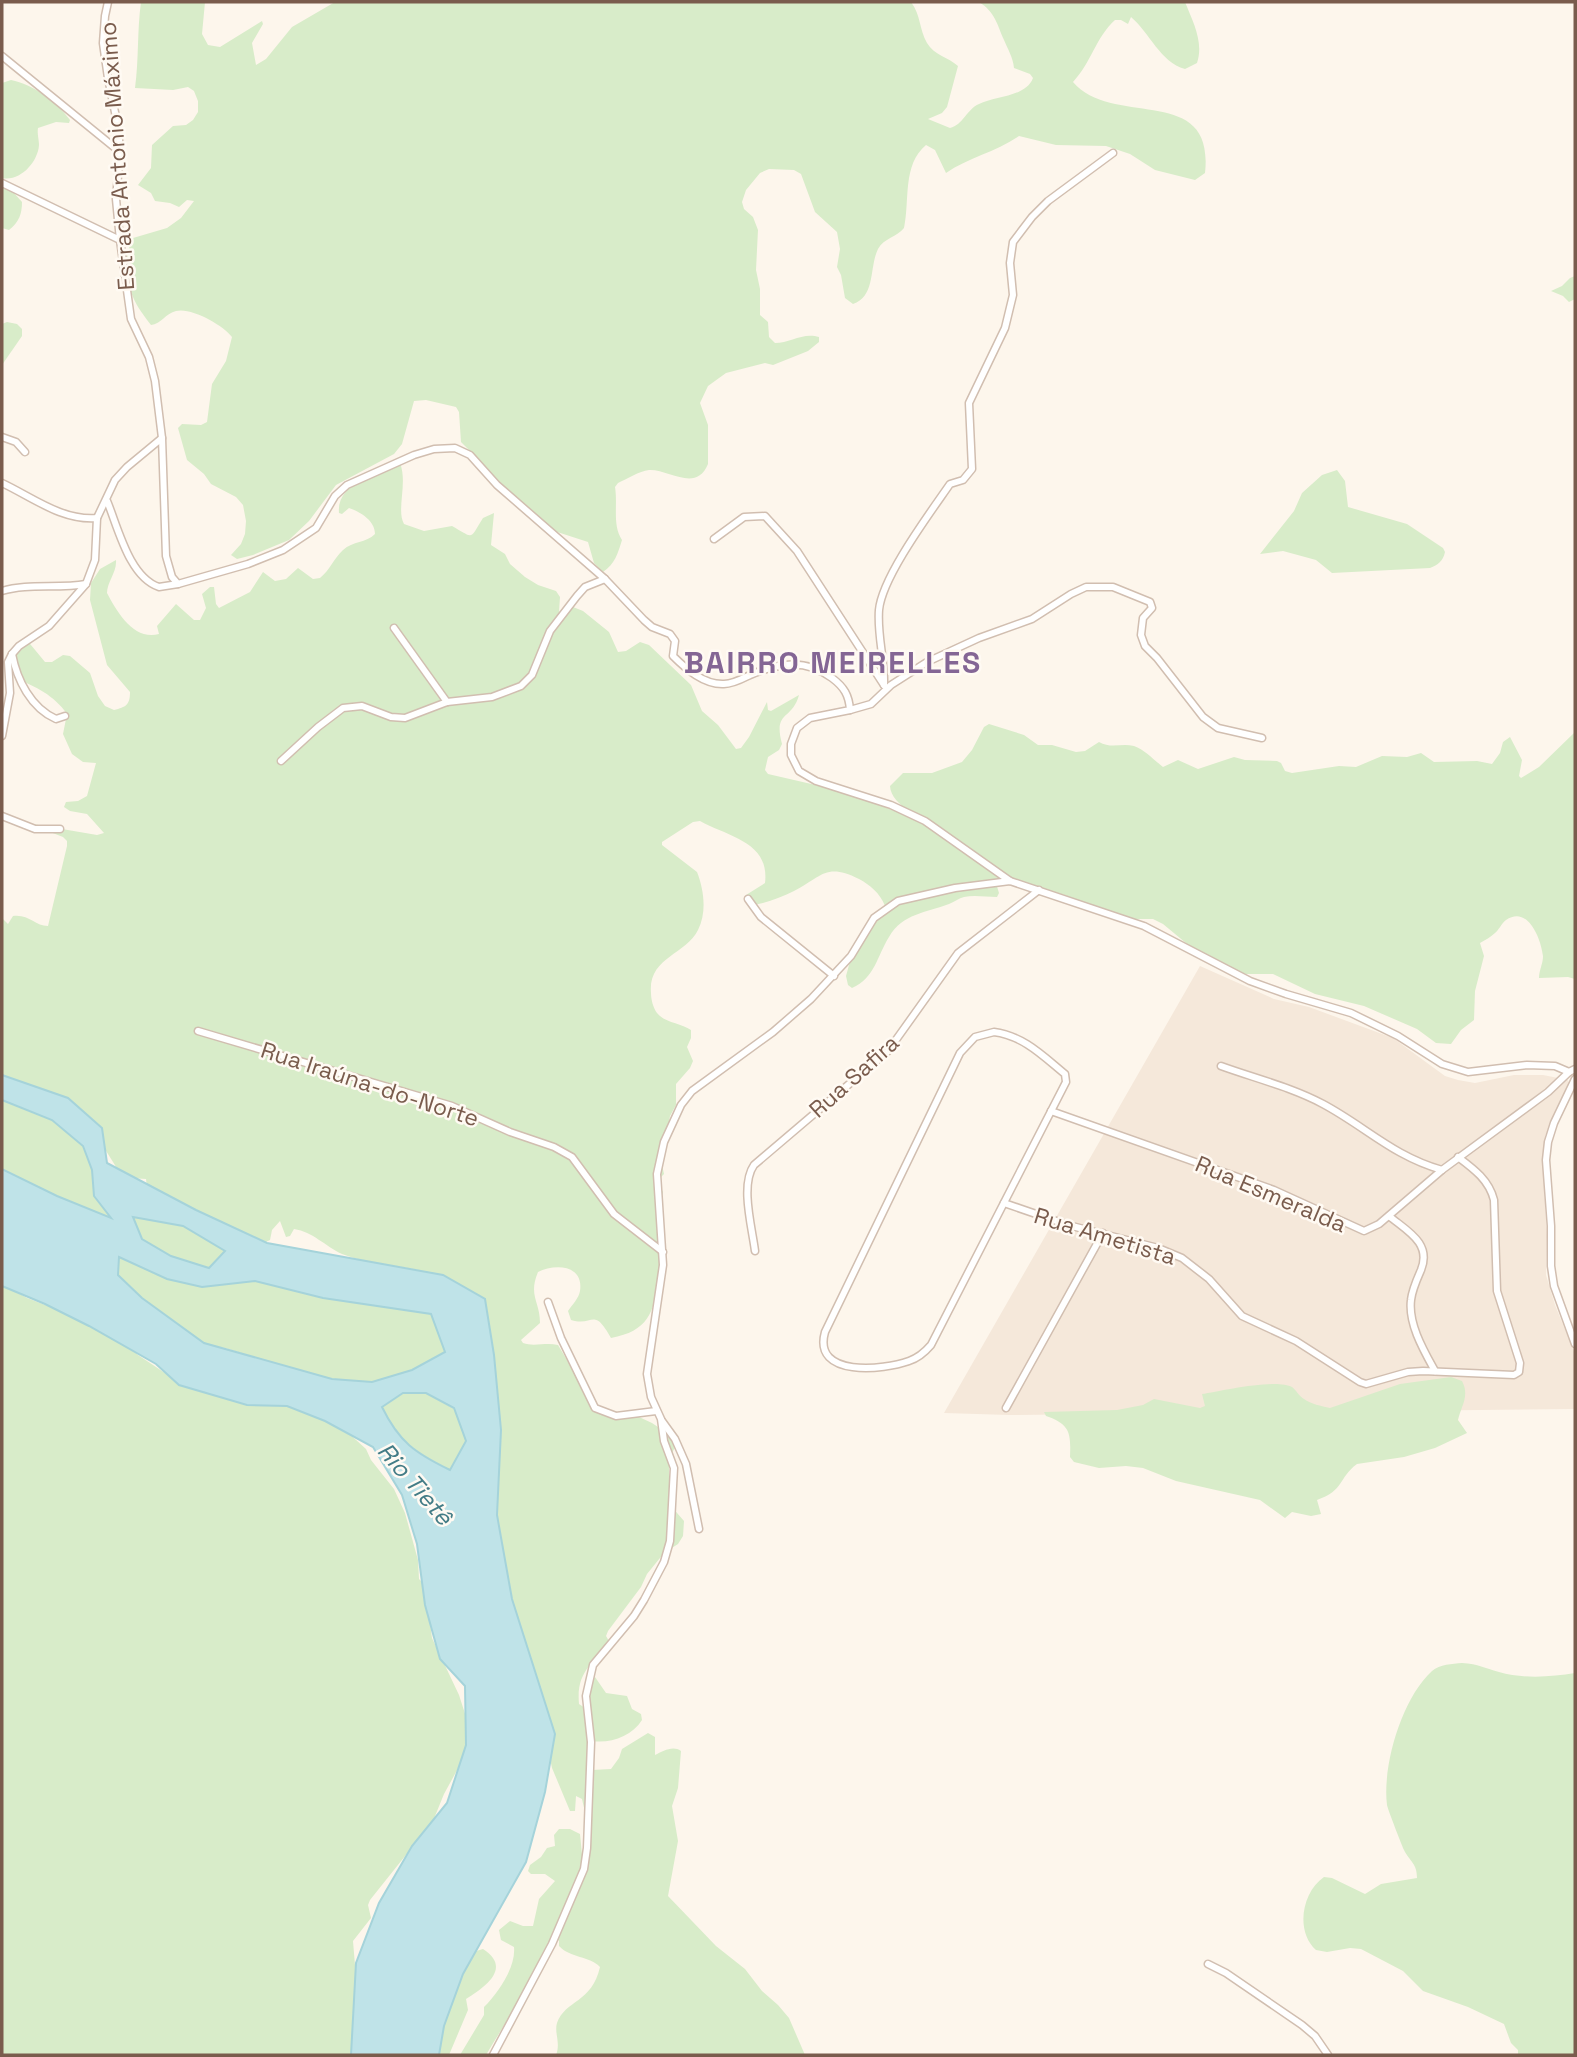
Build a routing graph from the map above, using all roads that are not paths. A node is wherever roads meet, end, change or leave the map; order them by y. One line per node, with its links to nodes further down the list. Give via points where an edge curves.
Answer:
1 (108, 2): 3 (street, Estrada Antonio Máximo, via 103,43)
2 (2, 56): 3 (street)
3 (120, 152): 6 (street, Estrada Antonio Máximo)
4 (1113, 153): 20 (street, via 1040,209 1013,242 1013,295 1008,317 969,403 972,469 963,480 950,484 881,597)
5 (2, 183): 6 (street)
6 (120, 240): 8 (street, Estrada Antonio Máximo, via 129,310 152,368)
7 (2, 437): 9 (street)
8 (162, 438): 11 (street, via 115,480); 16 (street, Estrada Antonio Máximo, via 166,556)
9 (25, 452)
10 (2, 483): 12 (street, via 66,514)
11 (107, 501): 12 (street); 16 (street, via 127,553 144,577 159,587)
12 (97, 518): 15 (street, via 95,560)
13 (714, 539): 20 (street, via 744,517 765,516 797,551)
14 (604, 579): 16 (street, via 496,485 470,455 447,448 414,454 347,485 316,528 283,550); 21 (street, via 577,596 550,631 532,675 521,685 492,697); 22 (street, via 652,627 670,634 675,641 673,656 698,677 725,684 773,667 800,664 835,680 848,694)
15 (86, 584): 17 (street); 19 (street, via 49,626)
16 (178, 584)
17 (2, 591)
18 (394, 628): 21 (street)
19 (12, 654): 23 (street, via 22,688 47,716); 24 (street)
20 (885, 687): 22 (street, via 871,704); 25 (street, via 927,662 1032,619 1080,590 1113,587 1150,602 1152,608 1143,618 1144,646 1203,717 1218,728)
21 (447, 702): 26 (street, via 405,718 362,706 343,708)
22 (850, 709): 29 (street, via 810,718 797,728 791,755 799,771 816,782 891,805 925,821)
23 (65, 716)
24 (2, 736)
25 (1262, 738)
26 (281, 761)
27 (2, 816): 28 (street, via 35,829)
28 (60, 829)
29 (1010, 881): 30 (street); 32 (street, via 898,901 874,918)
30 (1039, 890): 35 (street, via 1144,926 1250,981 1351,1013 1442,1064 1468,1072 1527,1065); 43 (street, Rua Safira, via 958,953 888,1051 754,1164 747,1186)
31 (748, 900): 32 (street, via 761,917)
32 (834, 976): 44 (street, via 795,1014 692,1091 681,1105 664,1142 657,1174)
33 (198, 1031): 44 (street, Rua Iraúna-do-Norte, via 453,1105 554,1147 572,1157 614,1214)
34 (1221, 1066): 39 (street, via 1320,1103 1391,1149)
35 (1572, 1070): 38 (street, Rua Esmeralda)
36 (1575, 1079): 46 (street, via 1554,1122 1546,1160 1554,1286)
37 (1051, 1111): 40 (street); 40 (street, via 1066,1076 1030,1045 994,1032 966,1044 825,1332 828,1357 860,1368 903,1363 927,1349); 41 (street, Rua Esmeralda, via 1274,1190 1358,1230 1369,1230)
38 (1458, 1157): 39 (street, Rua Esmeralda); 47 (street, Rua Ametista, via 1491,1189 1497,1291 1517,1346 1520,1369 1505,1376)
39 (1442, 1170): 41 (street, Rua Esmeralda)
40 (1004, 1203): 42 (street, Rua Ametista)
41 (1389, 1216): 47 (street, via 1425,1250 1410,1301 1422,1346)
42 (1103, 1233): 47 (street, Rua Ametista, via 1182,1258 1209,1279 1242,1316 1296,1341 1360,1382); 48 (street)
43 (755, 1251)
44 (663, 1252): 49 (street, via 647,1374)
45 (548, 1302): 49 (street, via 595,1408 616,1416)
46 (1575, 1344)
47 (1435, 1371)
48 (1006, 1408)
49 (656, 1411): 50 (street)
50 (661, 1419): 51 (street, via 686,1464); 53 (street, via 674,1468 672,1527 664,1562 634,1616 593,1665 586,1696 591,1742 584,1869 552,1944)
51 (699, 1529)
52 (1209, 1964): 54 (street, via 1302,2025)
53 (493, 2055)
54 (1328, 2055)

